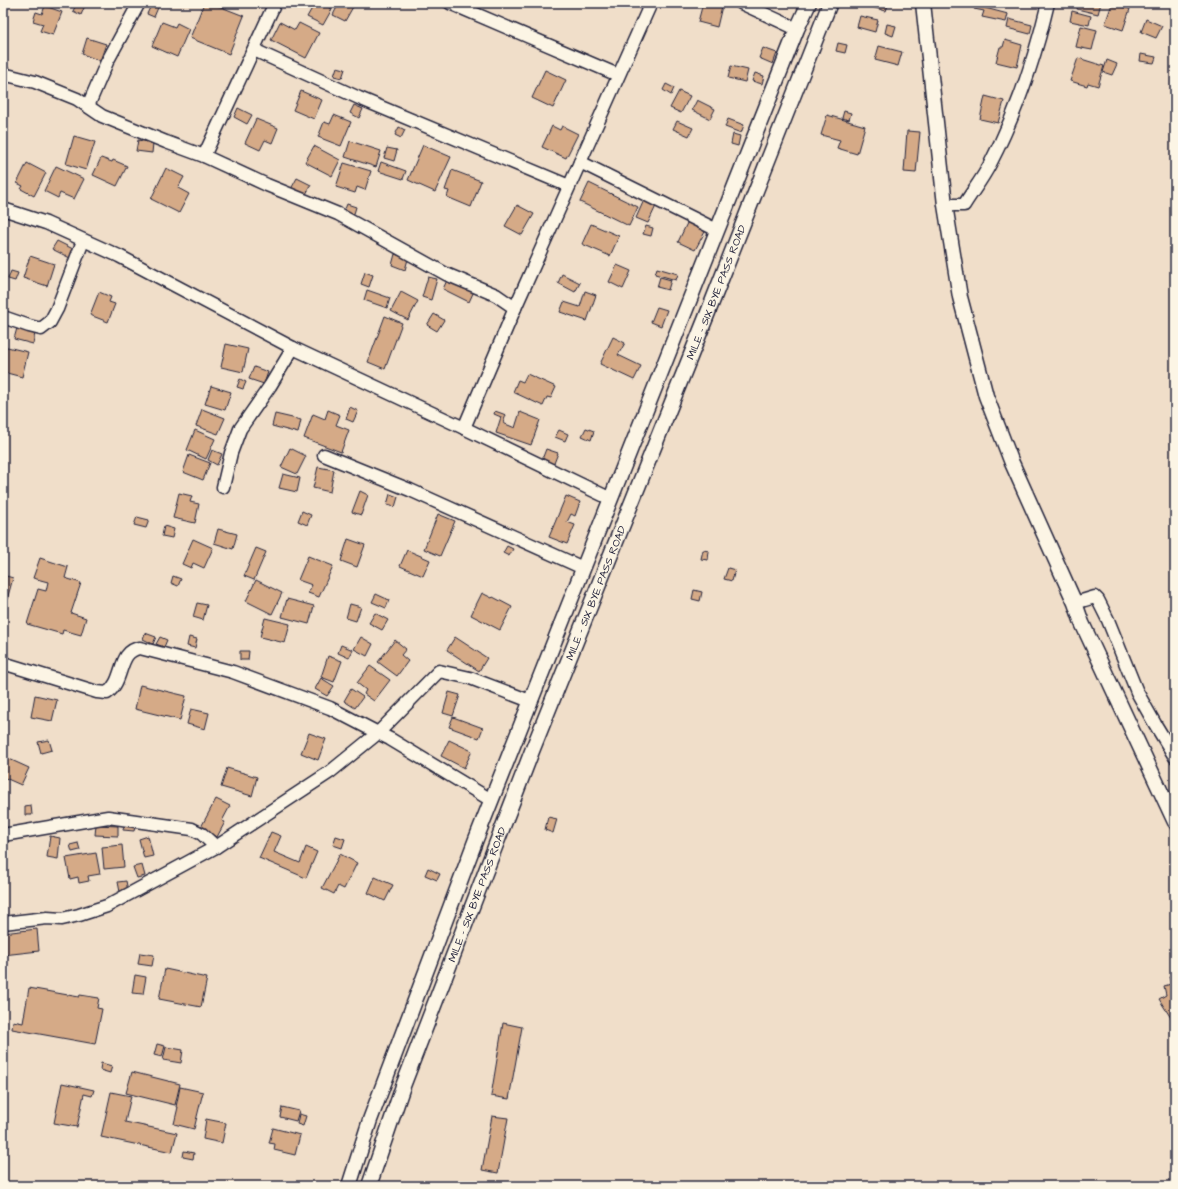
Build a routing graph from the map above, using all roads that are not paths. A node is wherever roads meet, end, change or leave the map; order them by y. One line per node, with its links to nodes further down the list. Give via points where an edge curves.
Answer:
1 (139, 3): 14 (street, via 107,62)
2 (275, 3): 11 (street)
3 (450, 3): 13 (street)
4 (651, 3): 13 (street)
5 (741, 3): 10 (street)
6 (809, 3): 10 (street)
7 (830, 3): 35 (street, MILE - SIX BYE PASS ROAD)
8 (923, 3): 18 (street)
9 (1048, 3): 18 (street, via 1029,72 990,165 964,205)
10 (797, 29): 20 (street)
11 (254, 50): 15 (street); 17 (street, via 359,98)
12 (3, 74): 14 (street, via 35,82)
13 (618, 76): 16 (street)
14 (88, 106): 15 (street, via 102,116)
15 (204, 156): 22 (street, via 338,214 446,274 496,295)
16 (580, 162): 17 (street); 20 (street)
17 (569, 186): 22 (street)
18 (945, 205): 30 (street, via 960,297 986,396 1012,463)
19 (3, 209): 21 (street, via 46,223)
20 (717, 230): 28 (street)
21 (84, 240): 23 (street, via 58,309 50,322 41,329); 24 (street)
22 (515, 308): 25 (street)
23 (3, 317)
24 (293, 348): 25 (street); 27 (street, via 240,429 231,452)
25 (464, 428): 28 (street)
26 (324, 455): 29 (street, via 410,490)
27 (223, 487)
28 (611, 499): 29 (street)
29 (583, 568): 32 (street)
30 (1074, 603): 36 (street, via 1095,598 1098,600 1137,692); 38 (street)
31 (3, 663): 33 (street, via 107,693 116,682 128,652 140,648 233,672 330,708)
32 (530, 701): 33 (street, via 470,678 439,671); 34 (street)
33 (378, 734): 37 (street); 40 (street, via 330,772)
34 (513, 744): 35 (street); 37 (street)
35 (532, 751): 43 (street, MILE - SIX BYE PASS ROAD, via 403,1086)
36 (1175, 757)
37 (491, 800): 42 (street, via 370,1120)
38 (1175, 822)
39 (3, 835): 40 (street, via 108,817 192,829 202,834)
40 (216, 848): 41 (street, via 107,906 62,919 47,918)
41 (3, 923)
42 (349, 1186)
43 (369, 1186)

